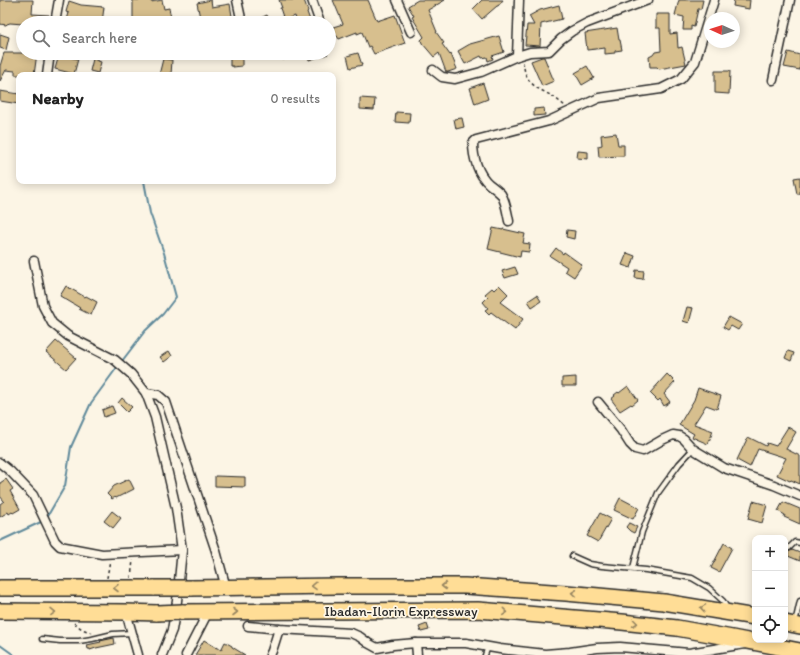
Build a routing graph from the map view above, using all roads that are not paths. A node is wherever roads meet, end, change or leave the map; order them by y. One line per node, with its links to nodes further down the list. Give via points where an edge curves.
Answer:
1 (59, 0): 9 (street)
2 (237, 0): 10 (street)
3 (312, 0): 11 (street)
4 (397, 0): 12 (street)
5 (519, 0): 13 (street)
6 (648, 0): 13 (street, via 572,31 549,51)
7 (714, 0): 18 (street, via 696,62 681,79 661,89 599,98 550,121 476,140 473,150 478,169 501,195 506,204)
8 (790, 0): 17 (street)
9 (56, 16)
10 (240, 16)
11 (318, 16)
12 (411, 32)
13 (519, 55): 15 (street, via 480,72 455,79 442,77)
14 (49, 60): 16 (street)
15 (433, 70)
16 (47, 72)
17 (773, 80)
18 (509, 221)
19 (34, 261): 20 (street, via 43,306 52,323 68,336 115,360 131,374)
20 (146, 393): 27 (street, via 157,424 176,508); 31 (street, via 158,395 166,402)
21 (598, 402): 22 (street, via 635,449 643,451 673,435 684,439)
22 (694, 450): 24 (street, via 724,468); 29 (lane, via 679,464 658,493 642,532)
23 (0, 463): 27 (street, via 33,495 55,541 60,546 102,554)
24 (800, 496)
25 (800, 543): 26 (lane, via 795,542)
26 (790, 548)
27 (182, 550): 53 (street, via 172,630)
28 (572, 556): 29 (lane, via 590,564)
29 (633, 568): 36 (lane, via 692,578 709,588 723,601)
30 (6, 588): 31 (highway, Ibadan-Ilorin Expressway, one-way to 30, bridge)
31 (226, 588): 36 (highway, Ibadan-Ilorin Expressway, one-way to 31, via 656,601 566,592 465,586)
32 (800, 601): 38 (lane)
33 (7, 611): 34 (highway, Ibadan-Ilorin Expressway, one-way to 34)
34 (126, 612): 35 (highway, Ibadan-Ilorin Expressway, bridge); 41 (street)
35 (208, 612): 43 (highway, Ibadan-Ilorin Expressway, one-way to 43, via 478,610 630,622); 54 (street)
36 (729, 612): 37 (highway, Ibadan-Ilorin Expressway)
37 (752, 616)
38 (795, 620)
39 (248, 626): 40 (street)
40 (279, 630): 44 (street, via 351,633 377,648); 50 (street)
41 (132, 633): 42 (lane, via 79,641); 52 (street)
42 (42, 639)
43 (752, 641)
44 (416, 643): 47 (street, via 466,643); 55 (street)
45 (753, 643): 49 (street)
46 (763, 643): 48 (highway, Ibadan-Ilorin Expressway)
47 (486, 651): 51 (street)
48 (800, 651)
49 (702, 653): 51 (street, via 620,647)
50 (273, 654)
51 (529, 654)
52 (138, 655)
53 (162, 655)
54 (186, 655)
55 (416, 655)

